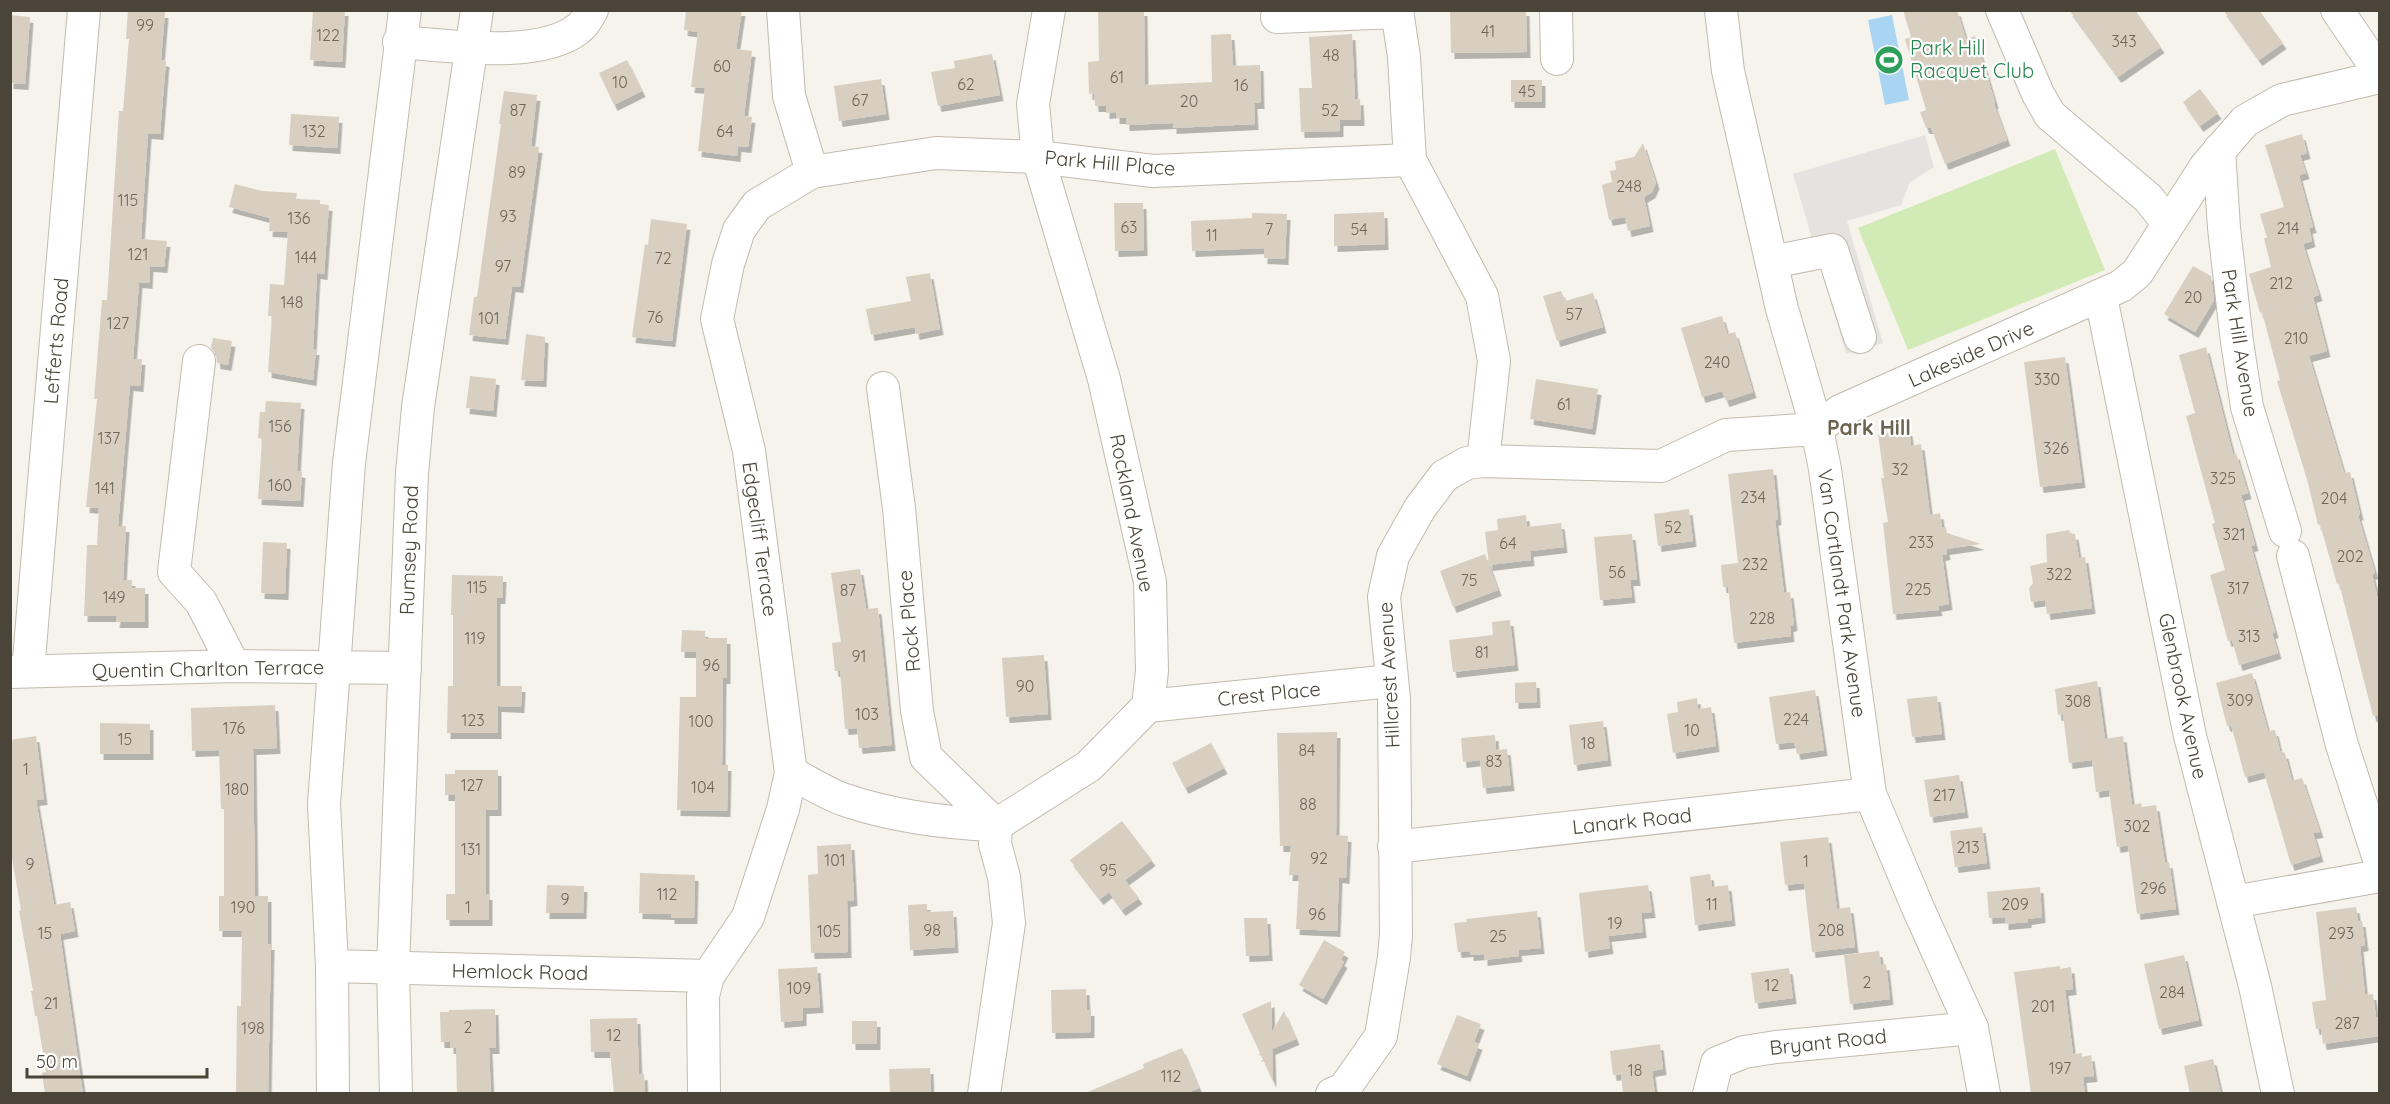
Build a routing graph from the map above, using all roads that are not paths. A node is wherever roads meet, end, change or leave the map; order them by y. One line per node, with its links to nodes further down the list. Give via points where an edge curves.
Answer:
1 (84, 10): 32 (street, Lefferts Road)
2 (405, 10): 13 (street)
3 (477, 10): 14 (street, Rumsey Road)
4 (592, 10): 14 (street, via 580,28 559,41 505,50)
5 (783, 10): 20 (street, via 789,96)
6 (1049, 10): 18 (street, Rockland Avenue, via 1033,104)
7 (1556, 10): 15 (street)
8 (1721, 10): 22 (street, Van Cortlandt Park Avenue, via 1728,71)
9 (2002, 10): 21 (street, via 2050,115 2148,198)
10 (2337, 10): 16 (street)
11 (1397, 11): 12 (street); 19 (street)
12 (1277, 18)
13 (399, 42): 14 (street); 30 (street, via 348,471)
14 (472, 47): 31 (street, Rumsey Road, via 418,407)
15 (1557, 59)
16 (2379, 75): 17 (street, Lakeside Drive, via 2282,100 2245,121)
17 (2219, 150): 21 (street, Lakeside Drive); 39 (street, Park Hill Avenue, via 2225,239 2247,407)
18 (1038, 157): 19 (street, Park Hill Place, via 1153,171); 20 (street, Park Hill Place, via 936,153); 34 (street, Rockland Avenue, via 1104,379 1150,582 1152,671)
19 (1410, 160): 28 (street, via 1482,296 1494,361)
20 (812, 171): 35 (street, Edgecliff Terrace, via 758,205 739,230 717,319 749,450)
21 (2168, 223): 23 (street, Lakeside Drive, via 2137,273)
22 (1772, 262): 24 (street, via 1832,250); 27 (street, Van Cortlandt Park Avenue)
23 (2101, 297): 27 (street, Lakeside Drive, via 1840,411); 41 (street, Glenbrook Avenue, via 2190,736)
24 (1860, 337)
25 (199, 361): 29 (street, via 174,572 201,602)
26 (883, 388): 37 (street, Rock Place, via 899,508 917,711 926,757)
27 (1817, 429): 28 (street, via 1726,435 1661,466); 36 (street, Van Cortlandt Park Avenue)
28 (1483, 461): 33 (street, Hillcrest Avenue, via 1467,463 1444,476 1420,508 1393,556 1384,597)
29 (234, 666): 30 (street, Quentin Charlton Terrace); 32 (street, Quentin Charlton Terrace)
30 (333, 668): 31 (street, Quentin Charlton Terrace); 42 (street, via 324,804)
31 (405, 668): 43 (street, Rumsey Road)
32 (19, 671)
33 (1390, 681): 34 (street, Crest Place); 38 (street, Hillcrest Avenue, via 1394,699)
34 (1148, 706): 37 (street, via 1089,766)
35 (791, 773): 37 (street, via 843,800 892,813 940,822); 44 (street, Edgecliff Terrace, via 748,917)
36 (1870, 794): 38 (street, Lanark Road); 45 (street, Van Cortlandt Park Avenue)
37 (996, 825): 49 (street, via 995,844 1004,877 1009,923)
38 (1394, 847): 50 (street, Hillcrest Avenue, via 1396,935 1381,1036 1344,1089)
39 (2379, 862)
40 (2379, 876): 41 (street)
41 (2233, 902): 53 (street, Glenbrook Avenue)
42 (332, 966): 43 (street, Hemlock Road); 46 (street)
43 (393, 968): 44 (street, Hemlock Road); 47 (street, Rumsey Road)
44 (708, 976): 48 (street, Edgecliff Terrace, via 704,996)
45 (1972, 1028): 51 (street, Bryant Road, via 1744,1052 1717,1063); 52 (street, Van Cortlandt Park Avenue)
46 (333, 1094)
47 (396, 1094)
48 (704, 1094)
49 (984, 1094)
50 (1332, 1094)
51 (1709, 1094)
52 (1984, 1094)
53 (2278, 1094)

